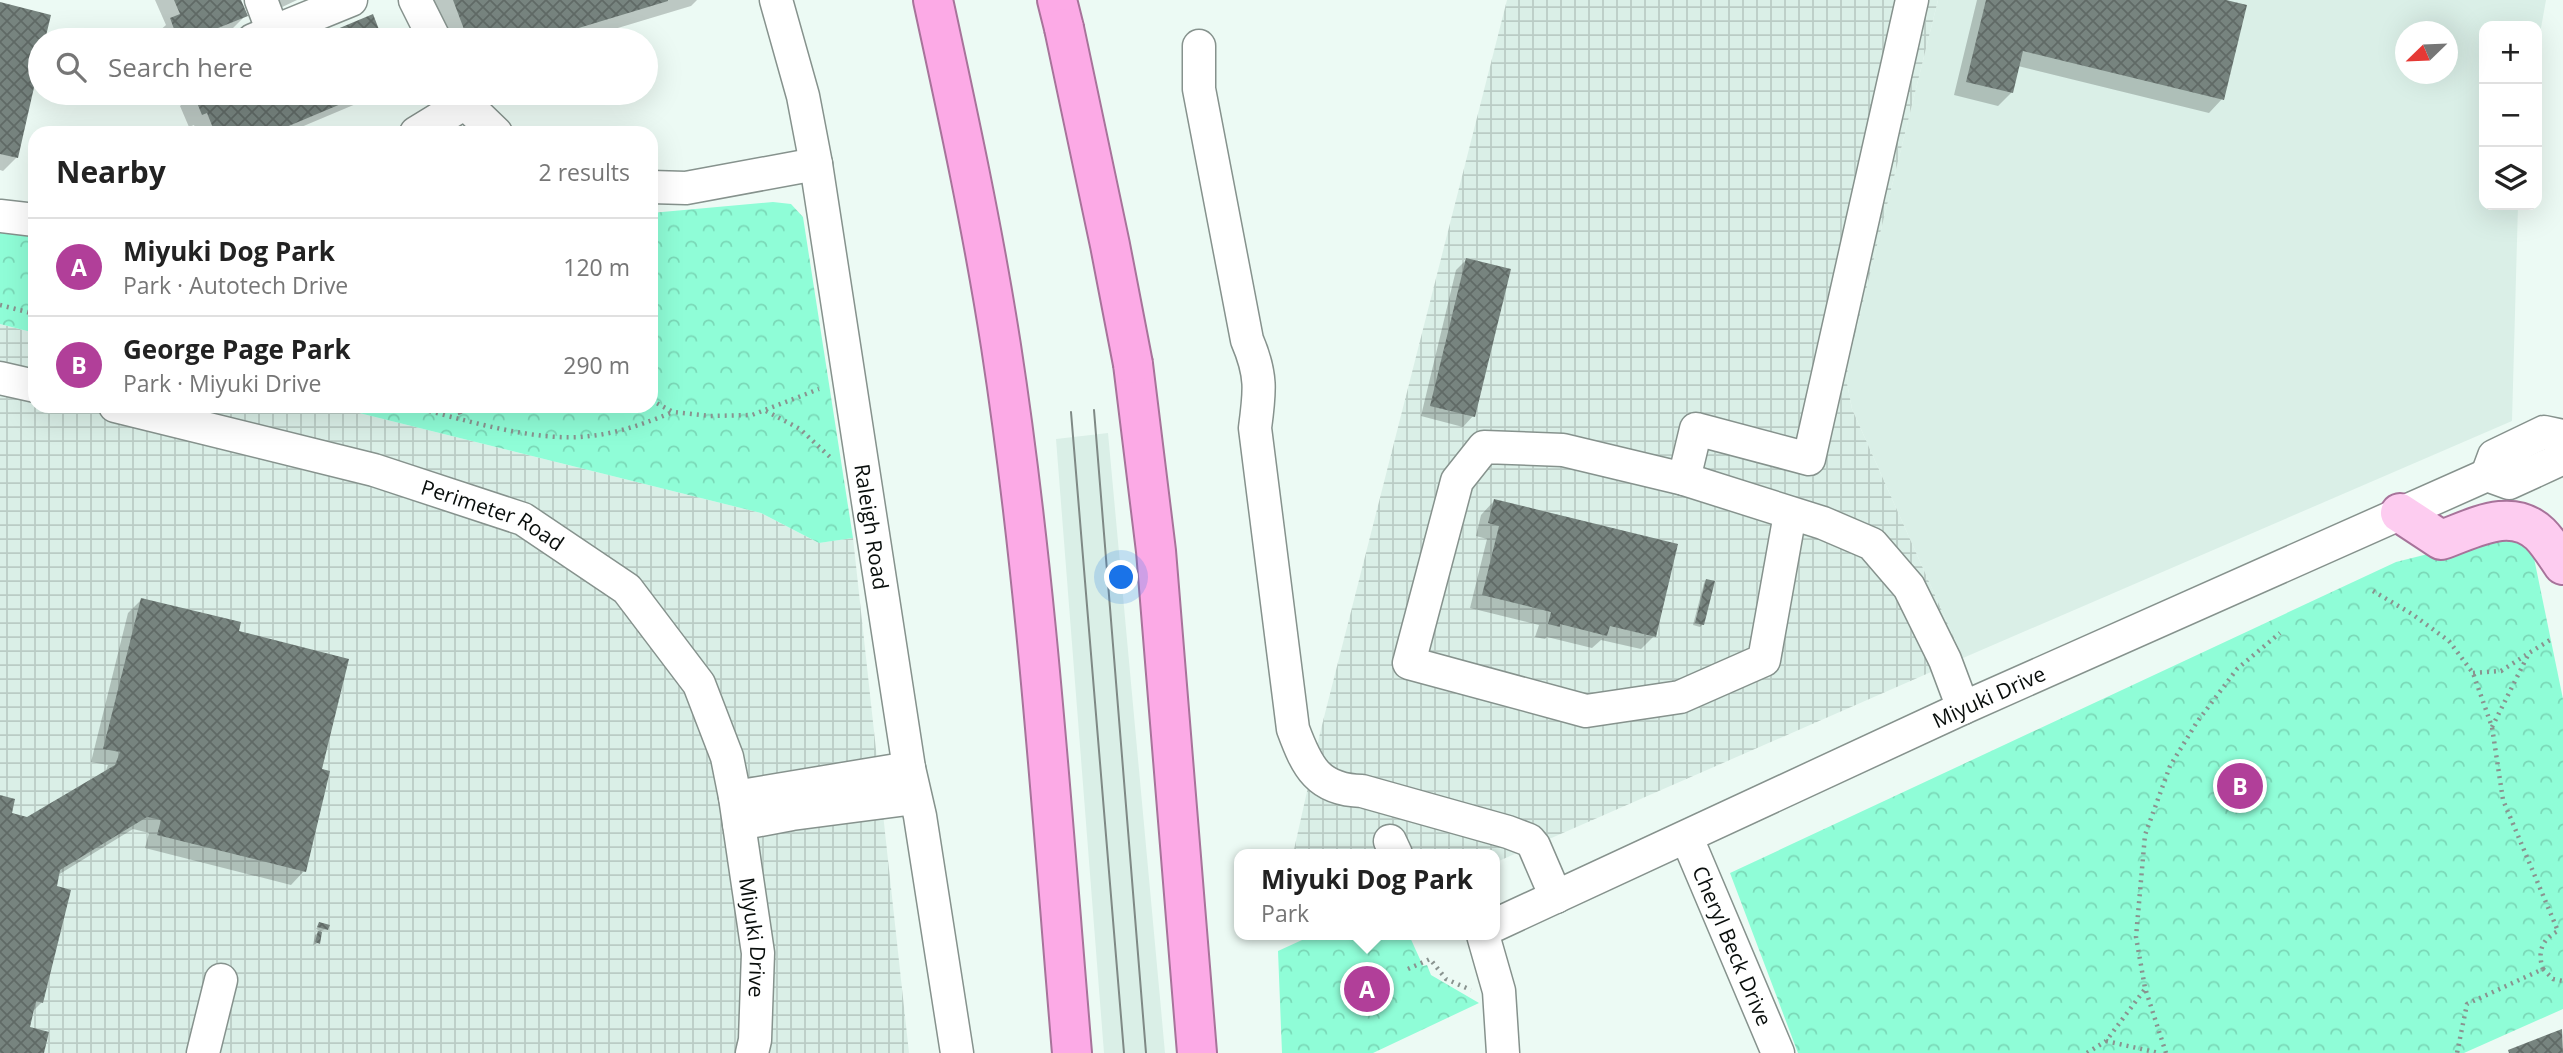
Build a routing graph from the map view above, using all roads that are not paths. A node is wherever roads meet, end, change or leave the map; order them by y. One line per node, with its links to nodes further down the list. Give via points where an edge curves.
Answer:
1 (261, 0): 8 (street)
2 (351, 0): 9 (street)
3 (415, 0): 10 (street)
4 (776, 0): 16 (street, Raleigh Road)
5 (933, 0): 41 (highway, via 969,165 1001,346 1026,535)
6 (1912, 0): 26 (street, via 1809,459 1696,429)
7 (1060, 14): 42 (highway, bridge, via 1133,364 1156,551)
8 (263, 28)
9 (283, 28)
10 (429, 28)
11 (1199, 46): 34 (street, via 1199,89 1261,393 1256,442 1293,729 1304,761 1322,779 1343,790 1362,791 1529,840)
12 (453, 105): 14 (street)
13 (469, 105): 15 (street)
14 (425, 126)
15 (489, 126)
16 (816, 164): 17 (street, via 686,188); 31 (street, Raleigh Road)
17 (658, 187)
18 (0, 216): 19 (street)
19 (28, 219)
20 (0, 378): 21 (street)
21 (28, 384)
22 (143, 413): 32 (street, Perimeter Road, via 374,470 523,519 627,589 699,684 727,757)
23 (2563, 436): 25 (street, Miyuki Drive, via 2544,432 2494,456)
24 (2563, 451): 25 (street, Miyuki Drive, via 2557,461 2509,483)
25 (2487, 475): 27 (street, Miyuki Drive)
26 (1684, 479): 28 (street); 28 (street, via 1563,450 1484,447 1457,481 1409,663 1586,711 1680,697 1763,660)
27 (2400, 513): 29 (main road, via 2441,540 2502,520 2525,524 2540,534); 30 (street, Miyuki Drive)
28 (1790, 514): 30 (street, via 1872,544 1909,587)
29 (2563, 565)
30 (1963, 708): 33 (street, Miyuki Drive)
31 (912, 783): 32 (street); 40 (street, Raleigh Road)
32 (737, 810): 39 (street, Miyuki Drive, via 758,953)
33 (1687, 838): 34 (street, Miyuki Drive); 44 (street, Cheryl Beck Drive)
34 (1556, 897): 35 (street, Miyuki Drive)
35 (1500, 923)
36 (1484, 940): 43 (street, via 1499,991)
37 (220, 980): 38 (street)
38 (202, 1053)
39 (752, 1053)
40 (957, 1053)
41 (1072, 1053)
42 (1197, 1053)
43 (1503, 1053)
44 (1778, 1053)

